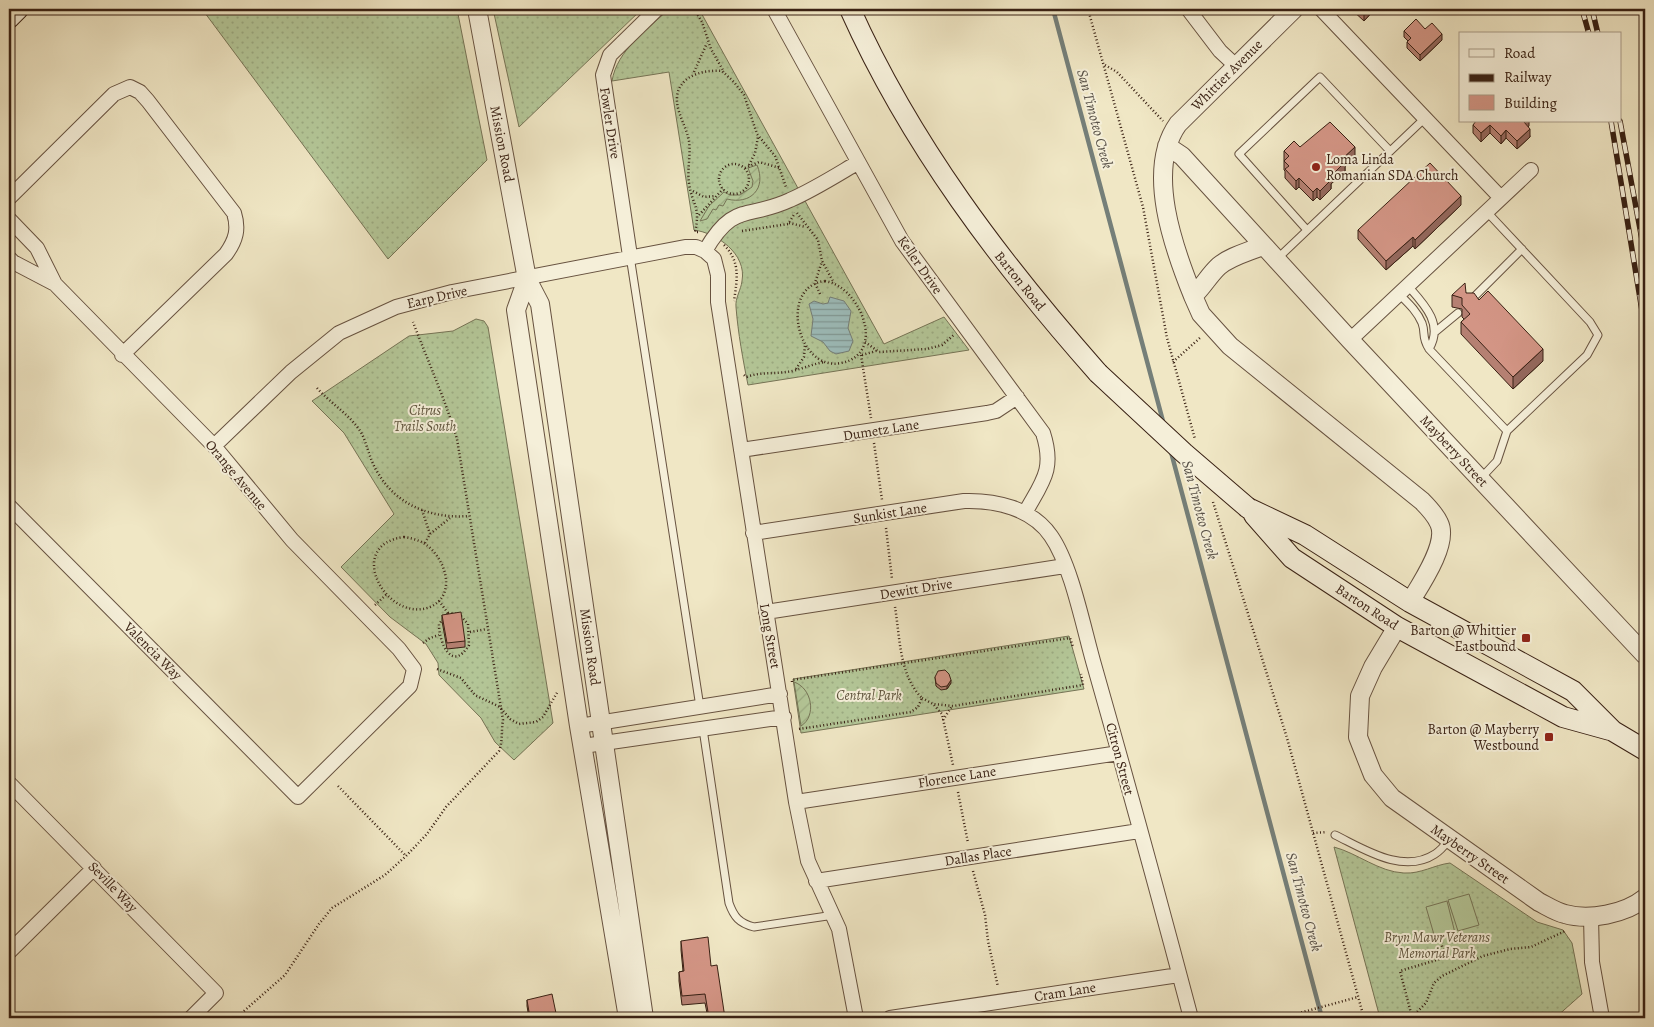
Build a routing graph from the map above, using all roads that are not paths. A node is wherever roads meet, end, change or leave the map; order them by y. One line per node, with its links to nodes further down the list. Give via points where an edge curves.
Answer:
1 (18, 9): 9 (main road)
2 (476, 9): 27 (street, Mission Road)
3 (656, 9): 24 (street, Fowler Drive, via 610,55 603,75)
4 (774, 9): 14 (street, Keller Drive)
5 (850, 9): 43 (main road, Barton Road, bridge, via 900,107 942,177 994,250 1098,373)
6 (1188, 9): 10 (street)
7 (1294, 9): 10 (street, Whittier Avenue)
8 (1321, 9): 11 (street)
9 (9, 18)
10 (1235, 65): 12 (street, Whittier Avenue)
11 (1425, 118): 13 (lane); 17 (street)
12 (1170, 138): 21 (street, Mayberry Street, via 1182,156); 30 (street, via 1164,188 1167,214 1177,255)
13 (1390, 151): 20 (lane); 20 (lane, via 1320,77 1239,154)
14 (857, 163): 23 (street, via 783,203 734,217 717,232); 37 (street, Keller Drive, via 902,241)
15 (1531, 170): 17 (street)
16 (9, 198): 36 (street, via 114,94 130,87 148,101 234,213 237,235 226,254)
17 (1501, 198): 18 (street)
18 (1487, 212): 22 (lane); 29 (street)
19 (9, 219): 28 (street, Orange Avenue, via 37,248)
20 (1307, 230): 26 (lane)
21 (1262, 246): 26 (street, Mayberry Street); 30 (street, via 1218,267)
22 (1522, 249): 31 (lane); 38 (lane, via 1590,322 1598,335 1587,355)
23 (705, 251): 24 (street, Earp Drive, via 685,247); 40 (street, Long Street, via 714,259 716,266 718,302)
24 (630, 256): 27 (street, Earp Drive); 52 (lane)
25 (9, 258): 28 (street, Orange Avenue)
26 (1276, 260): 34 (street, Mayberry Street)
27 (527, 279): 39 (street, Earp Drive, via 452,292 396,307 339,333 291,372); 54 (street, Mission Road, via 540,304); 55 (street, Mission Road, via 516,310)
28 (55, 284): 36 (street, Orange Avenue)
29 (1403, 290): 33 (lane, via 1433,318); 34 (street); 35 (lane, via 1422,324 1423,339)
30 (1193, 296): 47 (street, via 1201,314 1230,346 1422,501 1433,514 1442,535 1439,548)
31 (1470, 301)
32 (1458, 313): 33 (lane)
33 (1435, 332): 35 (lane)
34 (1350, 340): 41 (street, Mayberry Street)
35 (1429, 349): 38 (lane)
36 (122, 355): 39 (street, Orange Avenue)
37 (1017, 397): 40 (street, Dumetz Lane, via 987,413); 44 (street, Keller Drive, via 1043,433 1049,451 1045,476)
38 (1507, 430): 41 (lane, via 1497,460)
39 (214, 446): 63 (street, Orange Avenue, via 292,540 414,668 410,686)
40 (741, 450): 45 (street, Long Street)
41 (1480, 479): 50 (street, Mayberry Street)
42 (9, 506): 63 (street, Valencia Way)
43 (1248, 508): 47 (main road, Barton Road, via 1305,535); 49 (main road, Barton Road, via 1292,558)
44 (1025, 513): 45 (street, Sunkist Lane, via 985,500 964,501); 46 (street, Citron Street, via 1050,534)
45 (753, 534): 48 (street, Long Street)
46 (1065, 566): 48 (street, Dewitt Drive); 61 (street, Citron Street)
47 (1410, 602): 57 (main road, Barton Road, via 1573,691)
48 (766, 612): 51 (street, Long Street)
49 (1397, 627): 57 (main road, Barton Road, via 1563,717); 67 (street, Mayberry Street, via 1360,696 1358,737 1373,775 1392,798)
50 (1645, 655)
51 (780, 694): 52 (street); 53 (street, Long Street)
52 (700, 707): 54 (street); 56 (street)
53 (784, 717): 56 (street); 64 (street, Long Street)
54 (600, 722): 55 (street); 58 (street, Mission Road)
55 (579, 726): 59 (street, Mission Road)
56 (703, 729): 58 (street); 71 (lane, via 734,917 742,924 754,927)
57 (1613, 731): 60 (main road, Barton Road)
58 (603, 743): 59 (street); 77 (street, Mission Road)
59 (583, 746): 76 (street, Mission Road)
60 (1645, 750)
61 (1119, 753): 64 (street, Florence Lane); 65 (street, Citron Street)
62 (9, 783): 68 (street, Seville Way)
63 (298, 797)
64 (796, 802): 69 (street, Long Street, via 808,861)
65 (1140, 831): 69 (street, Dallas Place); 74 (street, Citron Street)
66 (1335, 835): 67 (lane, via 1394,861 1418,862 1435,854)
67 (1449, 840): 72 (street, Mayberry Street, via 1539,902)
68 (94, 868): 73 (street); 75 (street, Seville Way, via 216,993)
69 (816, 881): 71 (street, Long Street)
70 (1645, 898): 72 (street, Mayberry Street)
71 (834, 915): 78 (street, Long Street, via 852,987)
72 (1591, 922): 81 (street, via 1592,962)
73 (9, 952)
74 (1179, 974): 79 (street, Cram Lane); 80 (street, Citron Street)
75 (191, 1018)
76 (628, 1018)
77 (644, 1018)
78 (856, 1018)
79 (890, 1018)
80 (1191, 1018)
81 (1602, 1018)

